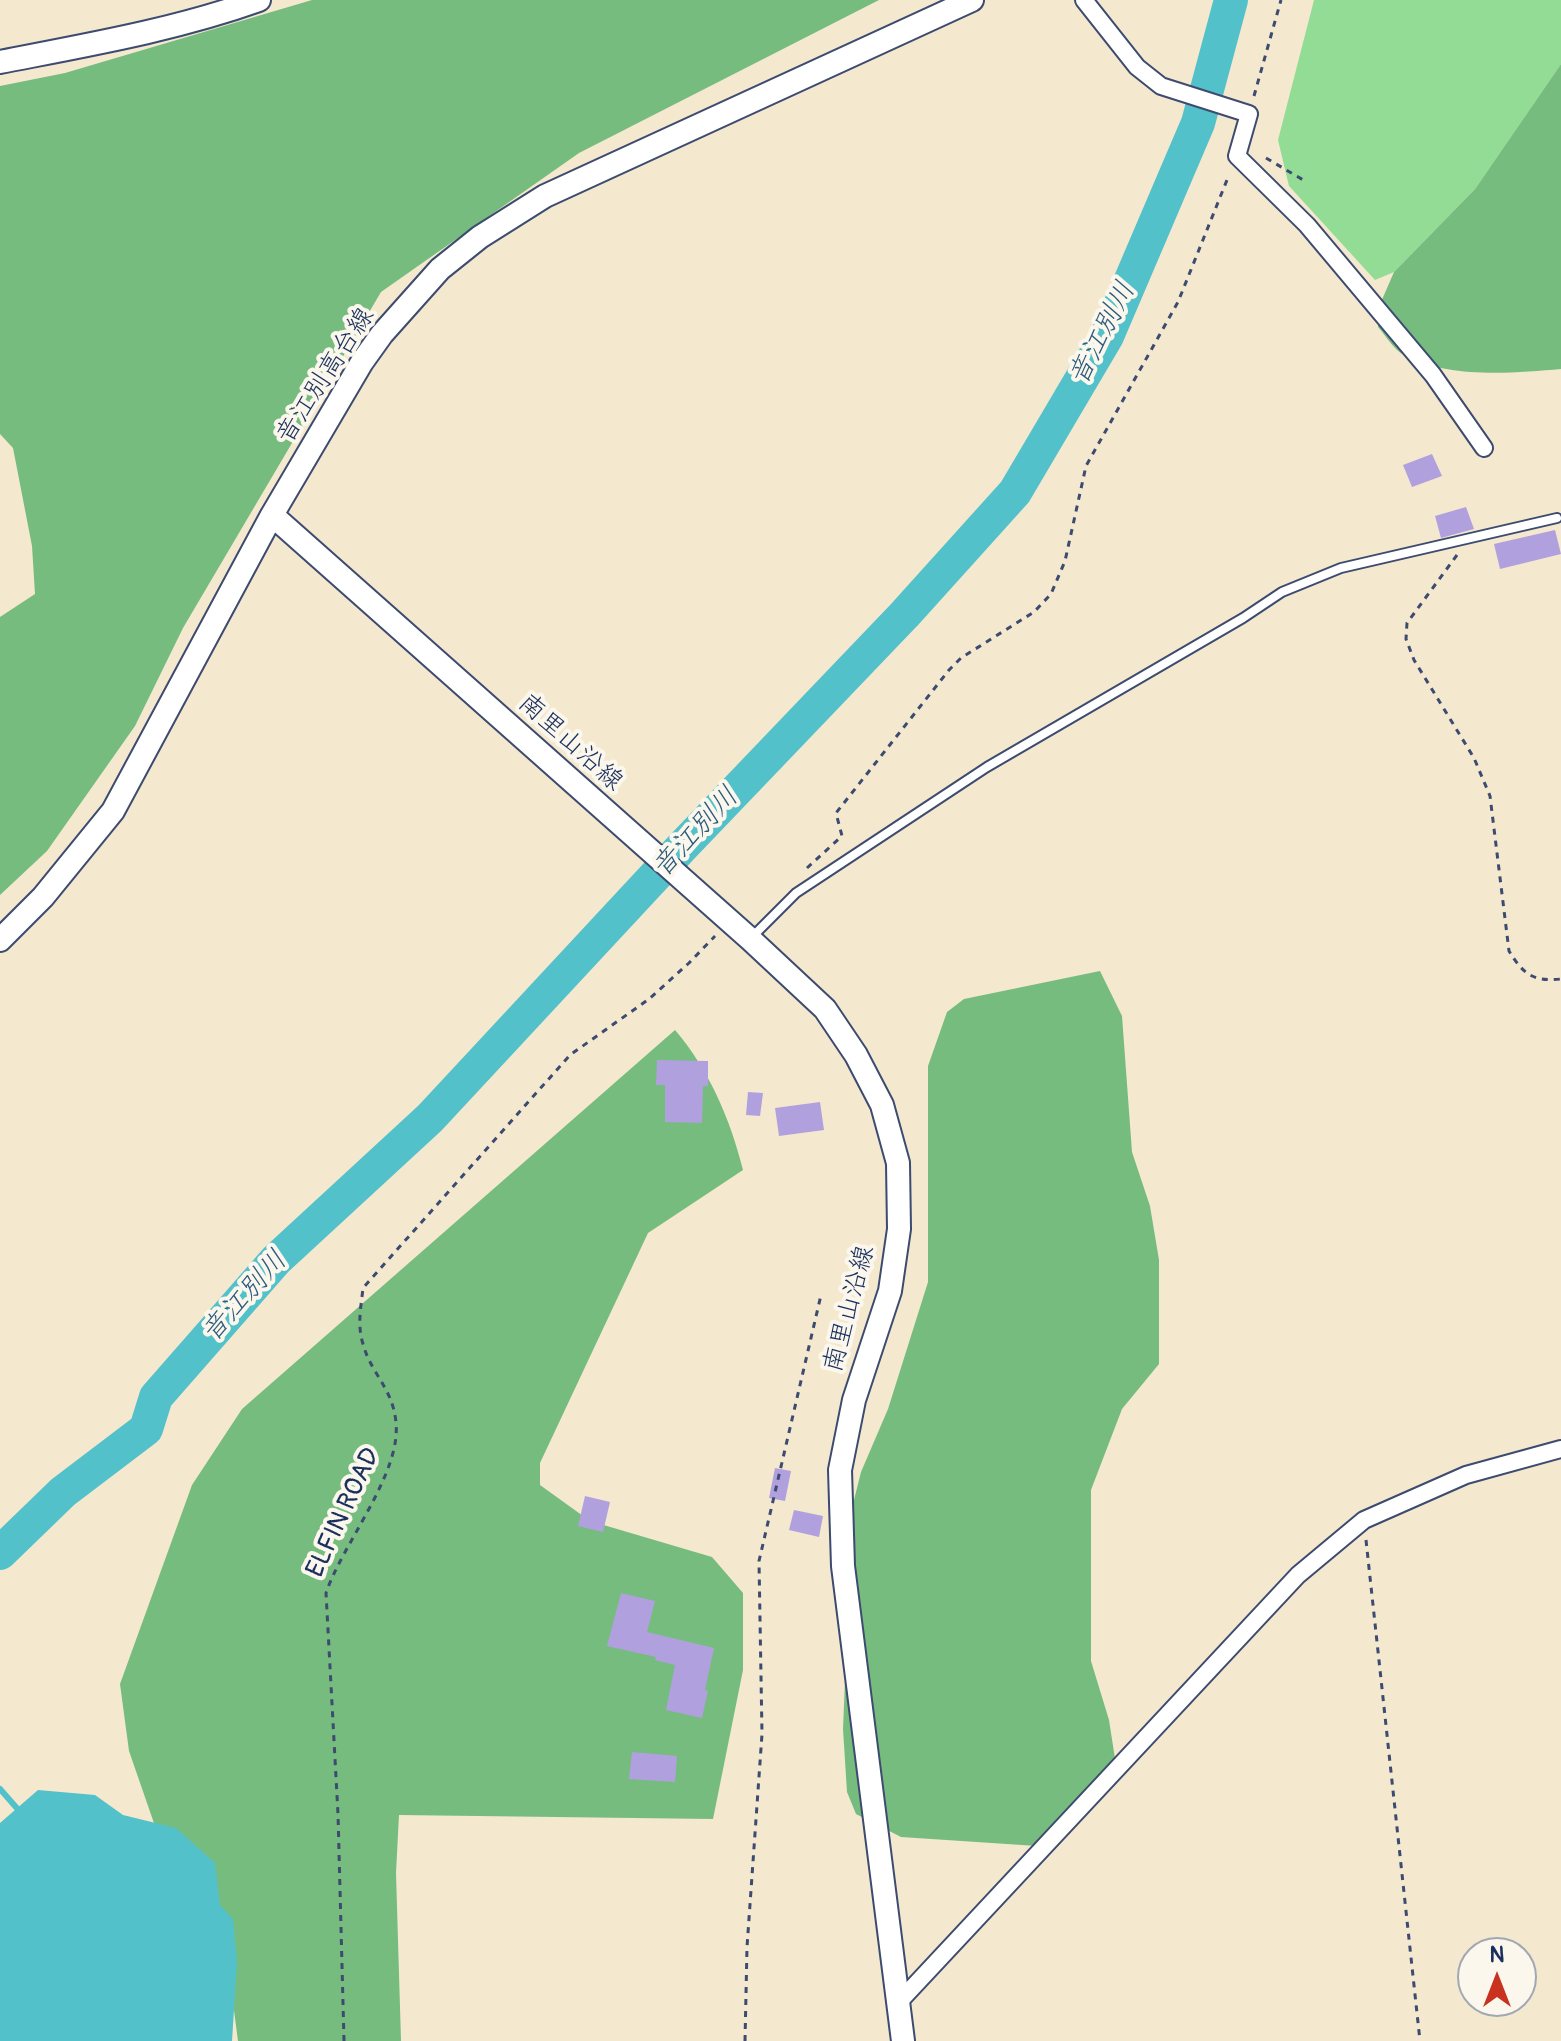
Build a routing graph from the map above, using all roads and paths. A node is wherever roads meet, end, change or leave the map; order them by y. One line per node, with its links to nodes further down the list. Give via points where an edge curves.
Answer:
1 (259, 0): 5 (street, via 103,43)
2 (972, 0): 11 (street, 音江別高台線, via 545,196 480,237 440,269 382,334)
3 (1084, 0): 6 (street, via 1137,67 1161,86)
4 (1281, 0): 6 (path)
5 (0, 62)
6 (1249, 114): 8 (street)
7 (1258, 152): 9 (path)
8 (1237, 156): 10 (street, via 1307,225 1433,375); 14 (path, via 1178,302 1086,466 1065,561 1051,594 1034,612 949,670 836,813 842,836)
9 (1305, 181)
10 (1484, 448)
11 (272, 515): 15 (street, 南里山沿線); 17 (street, 音江別高台線, via 113,811 43,897)
12 (1557, 518): 13 (lane)
13 (1449, 543): 16 (lane, via 1341,568 1282,592 987,767 796,893); 18 (path, via 1459,553 1407,623 1406,639 1490,796 1509,951 1522,971 1544,981)
14 (808, 867)
15 (729, 921): 16 (street, 南里山沿線); 23 (path, ELFIN ROAD, via 649,999 570,1055 363,1288 363,1344 392,1399 396,1425 386,1472 326,1593)
16 (750, 939): 22 (street, 南里山沿線, via 825,1009 856,1055 882,1105 898,1163 899,1229 890,1291 854,1400 840,1470 843,1566)
17 (0, 940)
18 (1561, 979)
19 (821, 1295): 24 (path, via 759,1561 762,1734)
20 (1561, 1449): 21 (street, via 1466,1475)
21 (1364, 1520): 22 (street, via 1298,1575); 26 (path)
22 (899, 2002): 25 (street, 南里山沿線)
23 (344, 2041)
24 (745, 2041)
25 (903, 2041)
26 (1420, 2041)

